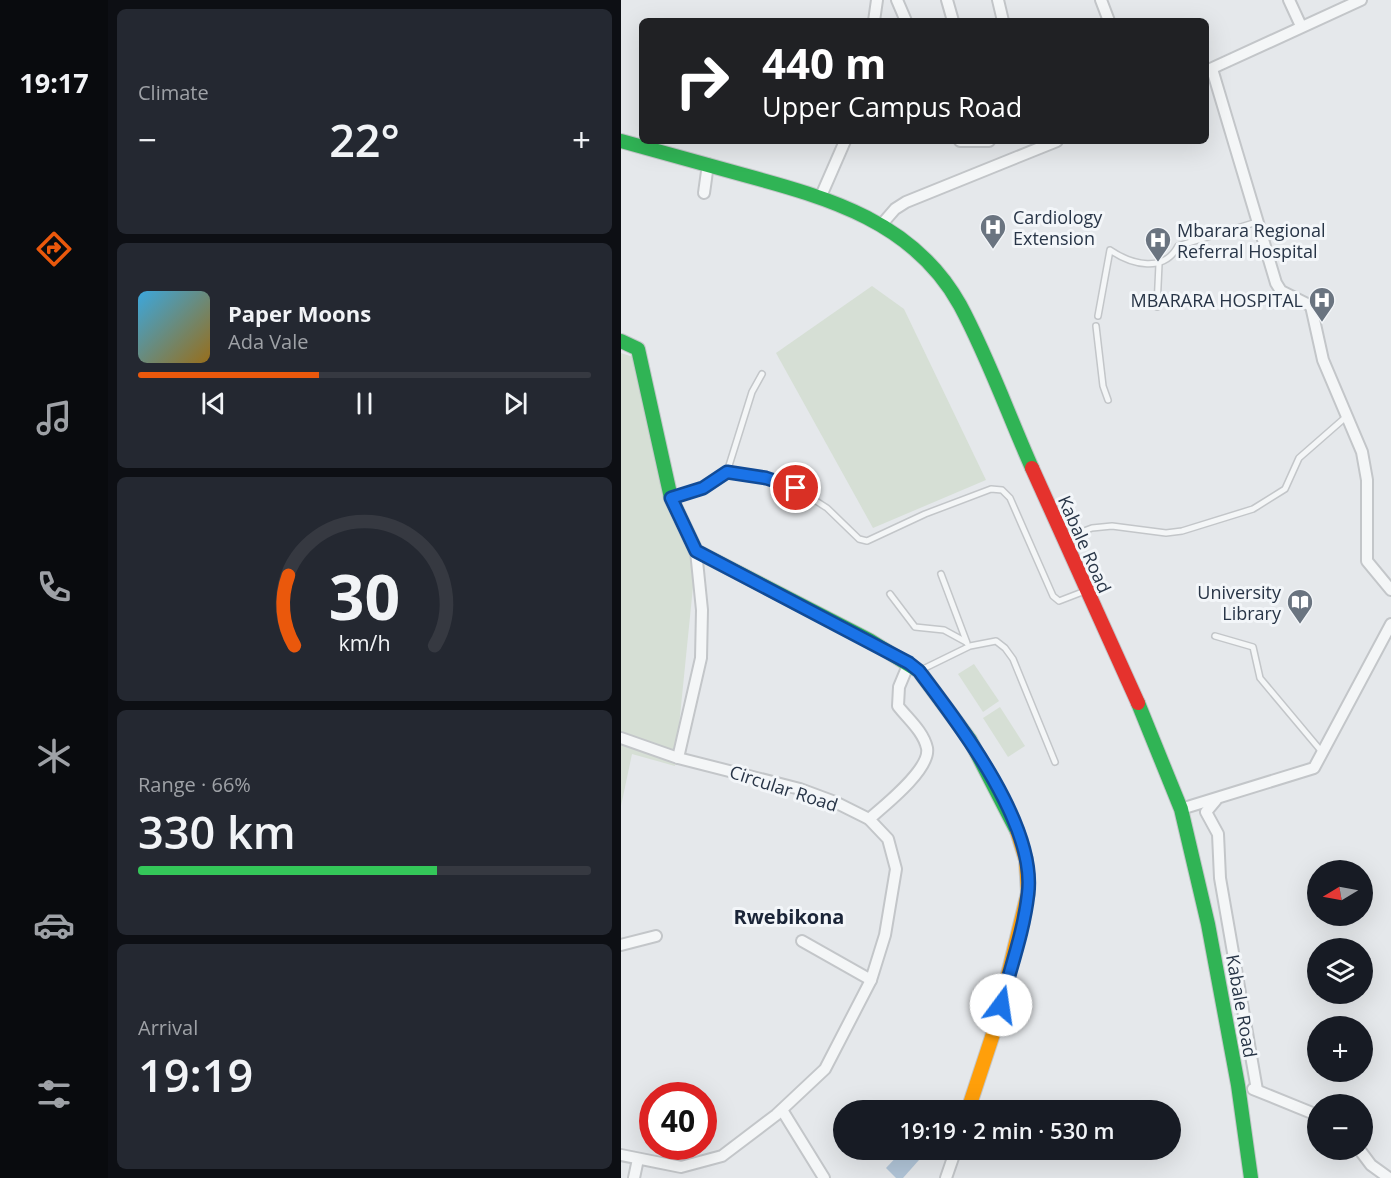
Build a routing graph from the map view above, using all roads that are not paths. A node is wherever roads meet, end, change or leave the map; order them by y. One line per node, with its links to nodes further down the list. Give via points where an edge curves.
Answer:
1 (877, 0): 8 (street)
2 (897, 0): 9 (street)
3 (947, 0): 10 (street)
4 (998, 0): 11 (street)
5 (1101, 0): 12 (street)
6 (1289, 0): 13 (street)
7 (1361, 0): 13 (street)
8 (874, 18)
9 (905, 18)
10 (952, 18)
11 (1002, 18)
12 (1108, 18)
13 (1301, 26): 14 (street)
14 (1209, 70): 21 (street)
15 (621, 141): 18 (main road, Kabale Road)
16 (844, 144): 20 (street)
17 (1050, 144): 22 (street, via 906,202)
18 (708, 164): 19 (street); 20 (main road, Kabale Road)
19 (704, 193)
20 (821, 196): 22 (main road, Kabale Road)
21 (1257, 222): 23 (lane, via 1178,246 1172,258); 30 (street, via 1281,291 1311,306 1323,360)
22 (882, 224): 33 (main road, Kabale Road, via 927,262 959,304)
23 (1159, 264): 24 (lane); 25 (lane, via 1130,262 1110,250)
24 (1157, 307)
25 (1098, 316)
26 (1096, 326): 29 (lane)
27 (621, 341): 32 (main road, via 638,349)
28 (762, 374): 31 (lane, via 752,392)
29 (1108, 400)
30 (1347, 416): 33 (lane, via 1299,458 1285,489 1253,509 1182,531 1166,533 1112,526 1092,528); 37 (street, via 1362,452 1367,480 1367,561)
31 (727, 472): 32 (lane, via 703,488); 36 (lane, via 796,488 827,508 859,539 867,541 969,497 991,489 1002,490 1010,498 1053,596 1059,601)
32 (671, 498): 34 (main road)
33 (1063, 539): 36 (main road, Kabale Road)
34 (696, 551): 42 (main road); 45 (street, via 702,610 701,658)
35 (941, 574): 41 (lane)
36 (1086, 590): 48 (main road, Kabale Road, via 1161,753)
37 (1391, 590)
38 (890, 594): 41 (lane, via 915,627 944,630)
39 (1391, 624): 44 (street)
40 (1215, 636): 44 (lane, via 1253,647 1260,678)
41 (968, 644): 42 (lane); 46 (lane, via 996,641 1005,648)
42 (914, 667): 49 (street, via 899,687 898,706 921,733 926,759 916,774); 56 (main road, via 970,740 1015,826 1026,860 1028,893 995,1028)
43 (621, 738): 45 (street, Circular Road)
44 (1323, 753): 47 (street, via 1314,768 1233,791)
45 (678, 758): 49 (street, Circular Road, via 800,789)
46 (1055, 762)
47 (1216, 800): 48 (street); 55 (street, via 1206,812 1218,834 1220,878)
48 (1181, 809): 54 (main road, Kabale Road, via 1201,888)
49 (869, 819): 53 (street, Circular Road, via 888,839 896,869 885,934)
50 (656, 936): 52 (street)
51 (802, 941): 53 (street)
52 (621, 945)
53 (871, 980): 57 (street, Circular Road, via 825,1069)
54 (1238, 1084): 55 (street); 66 (main road, Kabale Road)
55 (1257, 1090): 58 (street)
56 (971, 1100)
57 (782, 1110): 60 (street, Circular Road, via 722,1156 681,1167); 64 (street)
58 (1307, 1110)
59 (621, 1155): 60 (street, Circular Road)
60 (637, 1159): 63 (street)
61 (952, 1160): 65 (street)
62 (1368, 1160): 67 (street)
63 (634, 1178)
64 (824, 1178)
65 (946, 1178)
66 (1251, 1178)
67 (1389, 1178)

